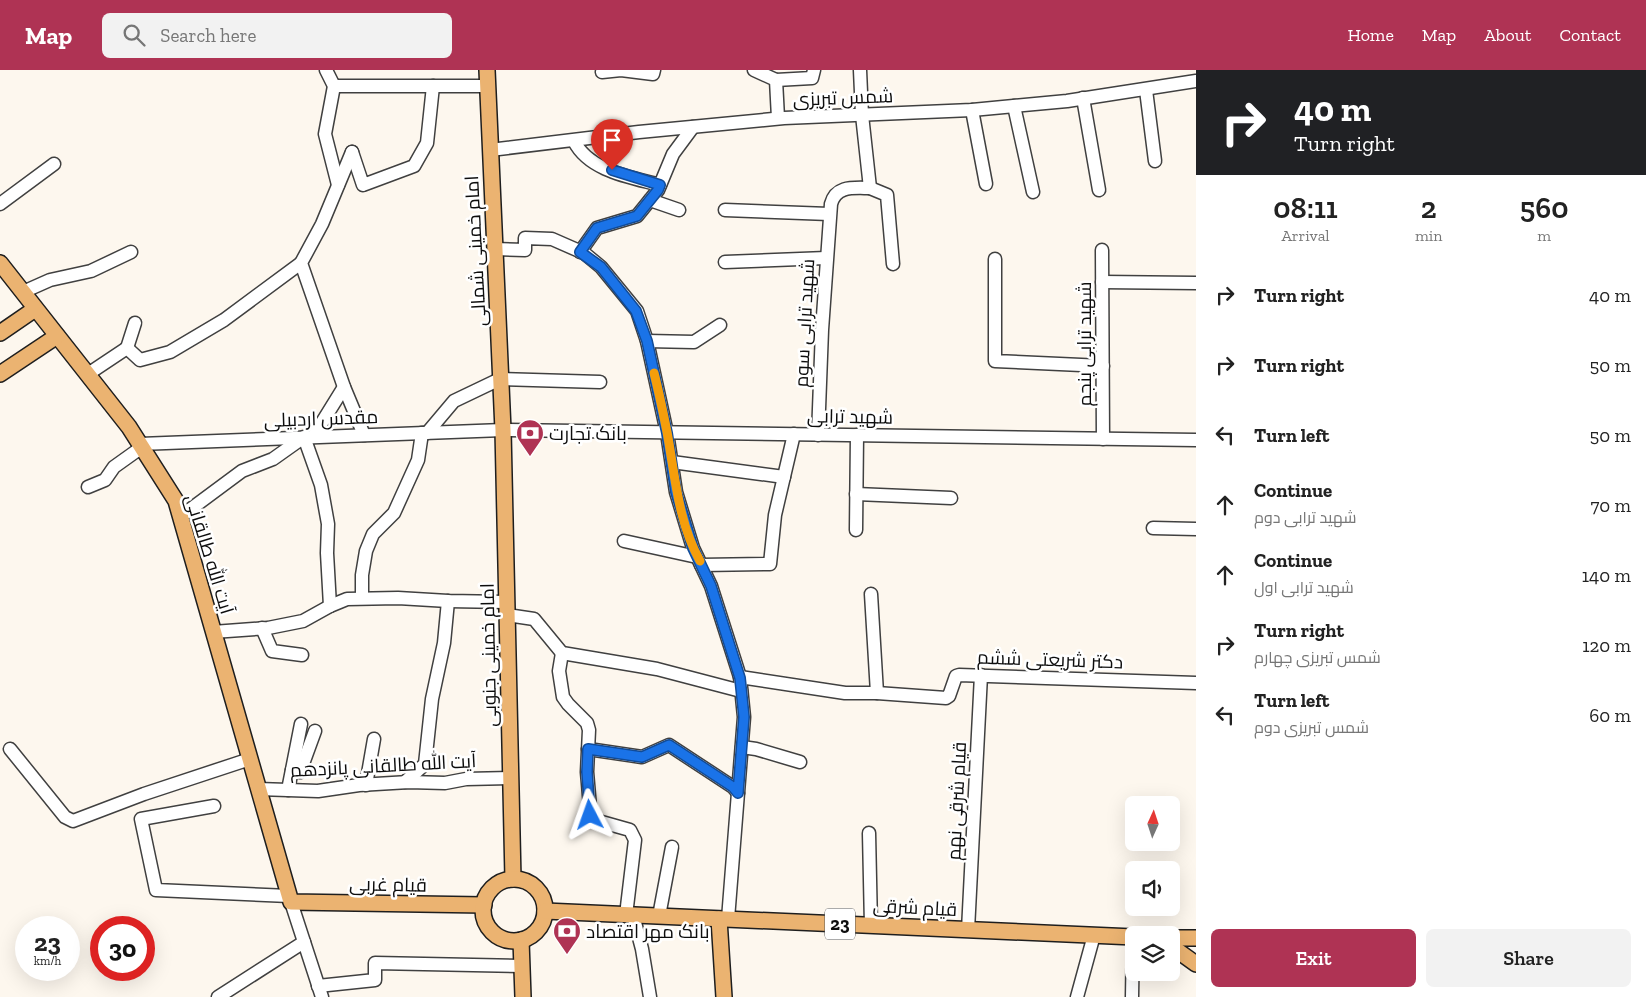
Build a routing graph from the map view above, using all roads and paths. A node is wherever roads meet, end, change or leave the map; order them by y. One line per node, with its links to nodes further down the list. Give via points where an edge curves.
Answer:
1 (326, 70): 10 (street)
2 (487, 70): 12 (main road, امام خمینی شمالی)
3 (654, 70): 7 (street, via 653,74 621,70)
4 (754, 70): 8 (street)
5 (814, 70): 8 (street, via 812,78)
6 (860, 70): 17 (street)
7 (602, 72)
8 (776, 80): 18 (street)
9 (1196, 82): 13 (street, شمس تبریزی)
10 (334, 86): 11 (street); 24 (street, via 325,134)
11 (433, 86): 12 (street); 24 (street, via 427,143 414,166 362,185 352,152)
12 (487, 86): 21 (main road, امام خمینی شمالی)
13 (1146, 90): 14 (street, شمس تبریزی); 22 (street)
14 (1082, 98): 15 (street, شمس تبریزی); 28 (street)
15 (1014, 106): 16 (street, شمس تبریزی); 29 (street)
16 (972, 110): 17 (street, شمس تبریزی); 25 (street)
17 (862, 115): 18 (street, شمس تبریزی); 27 (street)
18 (778, 118): 19 (street, شمس تبریزی)
19 (693, 127): 20 (street, شمس تبریزی); 26 (street, via 673,154)
20 (574, 141): 21 (street, شمس تبریزی); 26 (street, via 595,164)
21 (490, 150): 35 (main road, امام خمینی شمالی)
22 (1155, 161)
23 (54, 164): 31 (street)
24 (338, 184): 43 (street)
25 (986, 184)
26 (660, 185): 30 (street)
27 (870, 188): 34 (street, شهید ترابی سوم, via 840,191 833,196); 44 (street, via 887,195)
28 (1099, 190)
29 (1033, 192)
30 (650, 200): 32 (street); 38 (street, via 637,216 597,228)
31 (0, 204)
32 (679, 210)
33 (725, 210): 34 (street)
34 (829, 214): 39 (street, شهید ترابی سوم)
35 (495, 249): 38 (street, via 525,250 525,238 552,239); 58 (main road, امام خمینی شمالی)
36 (1102, 250): 45 (street, شهید ترابی پنجم)
37 (131, 252): 47 (street, via 91,271 50,280)
38 (580, 252): 53 (street, via 601,267 636,311)
39 (826, 258): 41 (street); 65 (street, شهید ترابی سوم)
40 (995, 258): 55 (street, via 995,361)
41 (725, 262)
42 (0, 263): 47 (main road, آیت الله طالقانی)
43 (301, 263): 54 (street, via 224,320 170,352 140,360); 60 (street)
44 (893, 264)
45 (1102, 282): 46 (street); 55 (street, شهید ترابی پنجم)
46 (1196, 283)
47 (23, 292): 48 (main road, آیت الله طالقانی)
48 (35, 309): 51 (main road); 52 (main road, آیت الله طالقانی)
49 (135, 323): 54 (street)
50 (720, 325): 53 (street, via 694,342)
51 (0, 333)
52 (57, 336): 56 (main road); 57 (main road, آیت الله طالقانی)
53 (647, 341): 63 (street)
54 (127, 348): 57 (street)
55 (1103, 366): 69 (street, شهید ترابی پنجم)
56 (0, 374)
57 (88, 374): 71 (main road, آیت الله طالقانی)
58 (500, 379): 59 (street); 61 (main road, امام خمینی شمالی); 62 (street, via 454,401)
59 (600, 382)
60 (344, 388): 67 (street); 68 (street)
61 (503, 430): 62 (street, مقدس اردبیلی); 63 (street, شهید ترابی); 87 (main road, امام خمینی جنوبی)
62 (425, 433): 67 (street, مقدس اردبیلی); 84 (street, via 418,460 394,513 373,534 366,551)
63 (667, 433): 64 (street, شهید ترابی); 72 (street)
64 (794, 434): 65 (street, شهید ترابی); 73 (street)
65 (818, 435): 66 (street, شهید ترابی)
66 (857, 435): 69 (street, شهید ترابی); 75 (street)
67 (364, 436): 68 (street, مقدس اردبیلی)
68 (309, 437): 71 (street, مقدس اردبیلی); 77 (street, via 273,459 242,471); 86 (street, via 328,524)
69 (1103, 439): 70 (street, شهید ترابی)
70 (1196, 440)
71 (141, 445): 74 (street, via 114,467 105,480); 77 (main road, آیت الله طالقانی, via 176,501)
72 (672, 462): 73 (street); 82 (street, via 676,492)
73 (784, 477): 82 (street, via 775,515 770,564)
74 (88, 487)
75 (856, 494): 76 (street); 80 (street)
76 (951, 498)
77 (180, 517): 89 (main road, آیت الله طالقانی)
78 (1153, 528): 79 (street)
79 (1196, 529)
80 (856, 530)
81 (624, 541): 82 (street)
82 (699, 561): 93 (street, via 711,586)
83 (871, 594): 96 (street)
84 (362, 598): 85 (street); 86 (street, via 347,599)
85 (448, 601): 87 (street); 107 (street, via 425,764)
86 (330, 606): 88 (street, via 303,621)
87 (507, 608): 90 (street, via 534,619); 106 (main road, امام خمینی جنوبی)
88 (262, 628): 89 (street); 91 (street, via 272,651)
89 (214, 632): 103 (main road, آیت الله طالقانی)
90 (562, 653): 95 (street, via 657,669); 102 (street, via 559,671 563,697 587,723)
91 (302, 655)
92 (982, 675): 94 (street, دکتر شریعتی ششم); 96 (street, دکتر شریعتی ششم, via 956,676 950,696 946,698); 123 (street, قیام شرقی نهم)
93 (740, 678): 95 (street); 96 (street, دکتر شریعتی ششم, via 845,693)
94 (1196, 683)
95 (742, 691): 100 (street)
96 (877, 693)
97 (302, 724): 105 (street)
98 (315, 731): 105 (street, via 300,772)
99 (374, 739): 108 (street)
100 (742, 747): 104 (street); 111 (street)
101 (10, 749): 103 (street, via 65,817 73,821)
102 (588, 749): 111 (street, via 642,757 669,745); 119 (street, via 591,819 630,830 635,840)
103 (250, 759): 109 (main road, آیت الله طالقانی)
104 (800, 762)
105 (292, 770): 110 (street)
106 (510, 778): 107 (street, آیت الله طالقانی پانزدهم, via 445,783); 115 (main road, امام خمینی جنوبی)
107 (405, 782): 108 (street, آیت الله طالقانی پانزدهم)
108 (366, 785): 110 (street, آیت الله طالقانی پانزدهم, via 318,791)
109 (258, 789): 110 (street, آیت الله طالقانی پانزدهم); 116 (main road, آیت الله طالقانی)
110 (288, 790)
111 (738, 793): 121 (street)
112 (214, 806): 116 (street, via 141,819 156,890)
113 (869, 833): 122 (street)
114 (672, 847): 120 (street)
115 (512, 879): 117 (main road, via 493,887); 118 (main road, via 532,884 540,892)
116 (290, 899): 117 (main road, قیام غربی); 129 (street)
117 (484, 905): 128 (main road, via 484,915 493,932 511,941)
118 (545, 911): 119 (main road, قیام شرقی / 23); 128 (main road, via 538,930)
119 (630, 915): 120 (main road, قیام شرقی / 23); 137 (street, via 642,949)
120 (659, 916): 121 (main road, قیام شرقی / 23)
121 (723, 919): 122 (main road, قیام شرقی / 23); 138 (main road)
122 (871, 926): 123 (main road, قیام شرقی / 23)
123 (968, 930): 124 (main road, قیام شرقی / 23)
124 (1094, 936): 125 (main road, قیام شرقی / 23); 139 (street)
125 (1125, 937)
126 (1180, 938): 127 (main road)
127 (1196, 938)
128 (521, 940): 132 (main road)
129 (304, 942): 134 (street); 135 (street)
130 (1180, 952): 131 (main road)
131 (1196, 964)
132 (522, 966): 134 (street, via 375,963 375,980); 136 (main road)
133 (1132, 981): 140 (street)
134 (320, 992)
135 (218, 997)
136 (523, 997)
137 (650, 997)
138 (724, 997)
139 (1077, 997)
140 (1132, 997)

